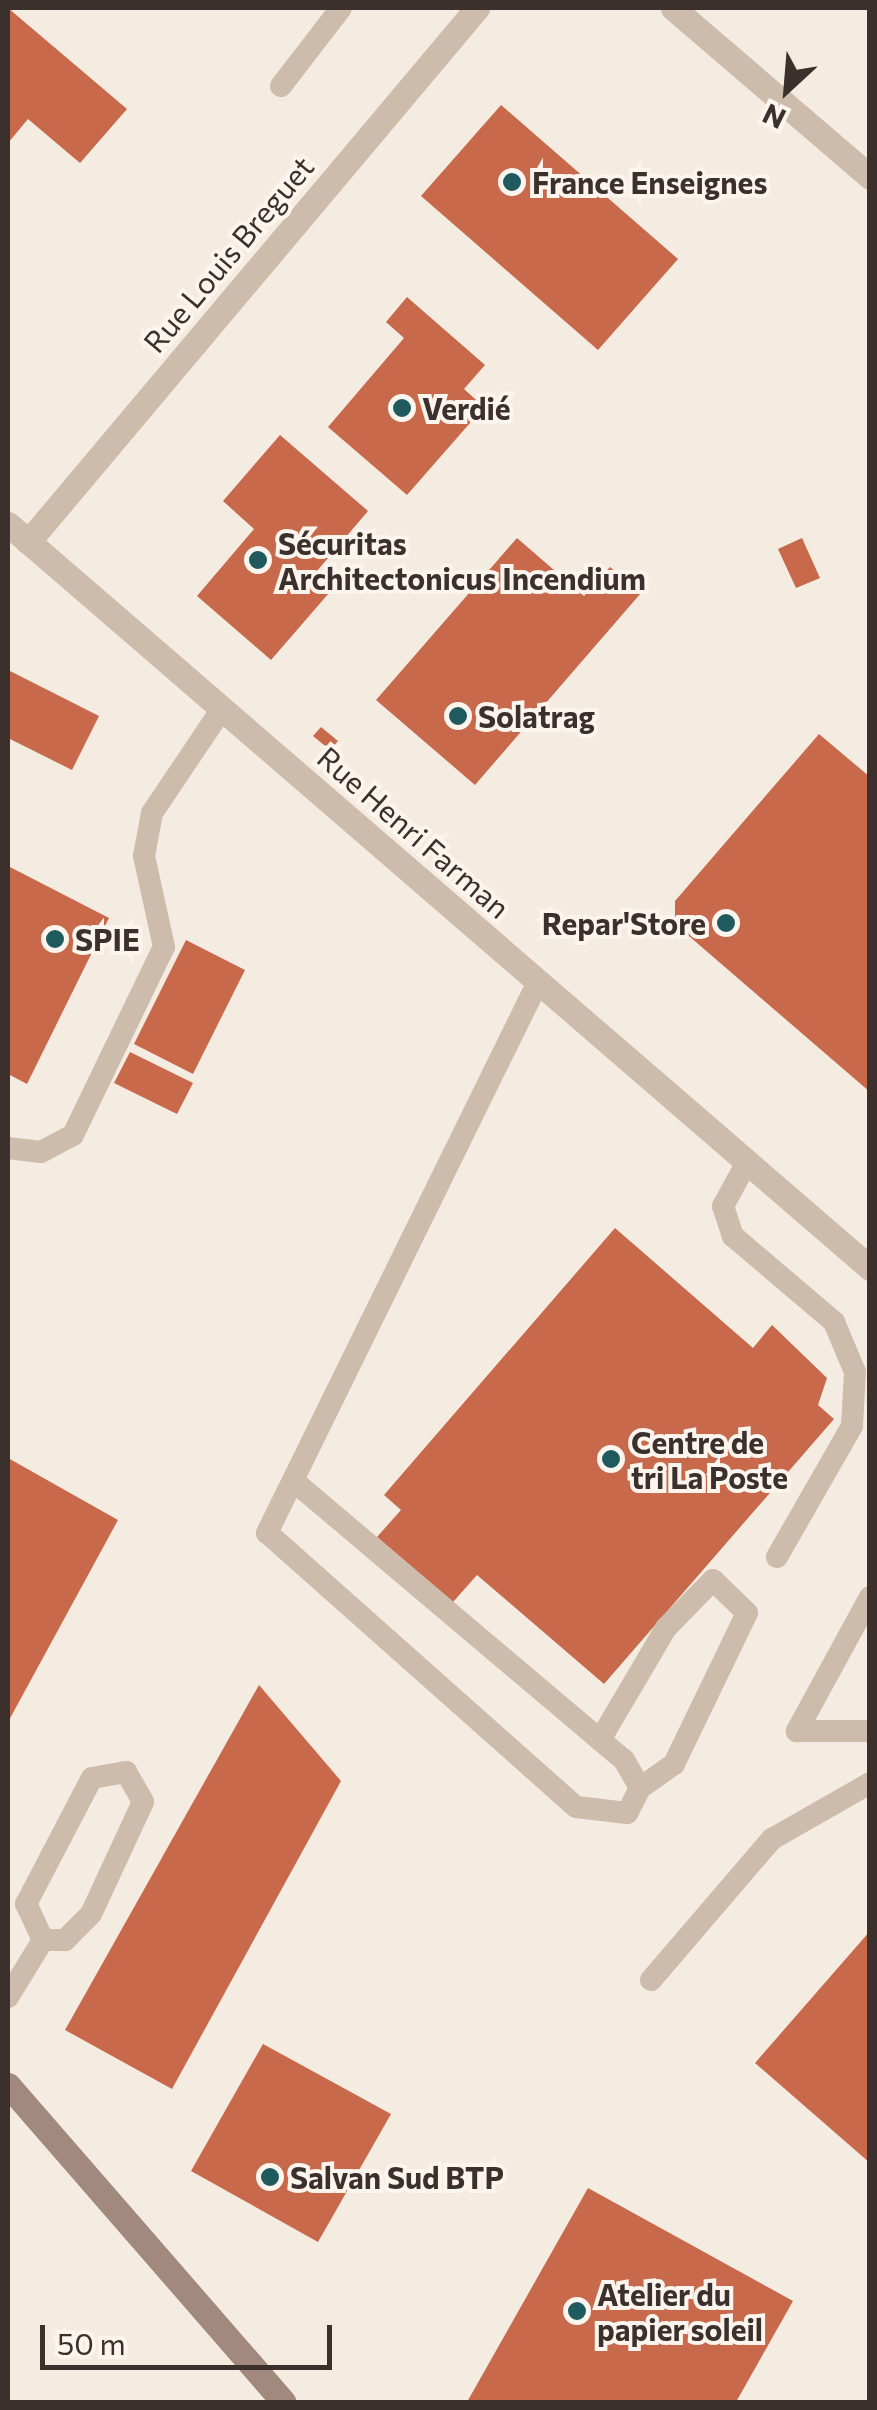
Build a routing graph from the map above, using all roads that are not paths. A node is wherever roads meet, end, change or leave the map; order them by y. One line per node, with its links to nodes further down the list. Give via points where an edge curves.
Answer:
1 (341, 8): 4 (lane)
2 (477, 8): 7 (street, Rue Louis Breguet)
3 (673, 8): 5 (street)
4 (281, 86)
5 (870, 177)
6 (8, 524): 7 (street, Rue Henri Farman)
7 (28, 542): 8 (street, Rue Henri Farman)
8 (222, 710): 9 (street, Rue Henri Farman); 10 (lane, via 152,813 144,856 164,947 73,1135 41,1152)
9 (538, 982): 11 (street, Rue Henri Farman); 13 (lane)
10 (8, 1148)
11 (747, 1162): 12 (street, Rue Henri Farman); 14 (lane, via 723,1206 733,1236 834,1322 855,1372 852,1426)
12 (870, 1268)
13 (296, 1482): 17 (lane); 19 (lane, via 267,1533 576,1807 627,1813)
14 (777, 1557)
15 (870, 1597): 16 (lane, via 797,1731)
16 (870, 1731)
17 (600, 1740): 19 (lane); 19 (lane, via 666,1628 713,1580 748,1613 674,1764)
18 (870, 1783): 21 (lane, via 772,1839)
19 (640, 1788)
20 (43, 1940): 20 (lane, via 66,1940 91,1914 144,1802 126,1772 92,1778 26,1904); 22 (lane)
21 (651, 1980)
22 (8, 1997)
23 (8, 2085): 24 (street)
24 (284, 2402)

